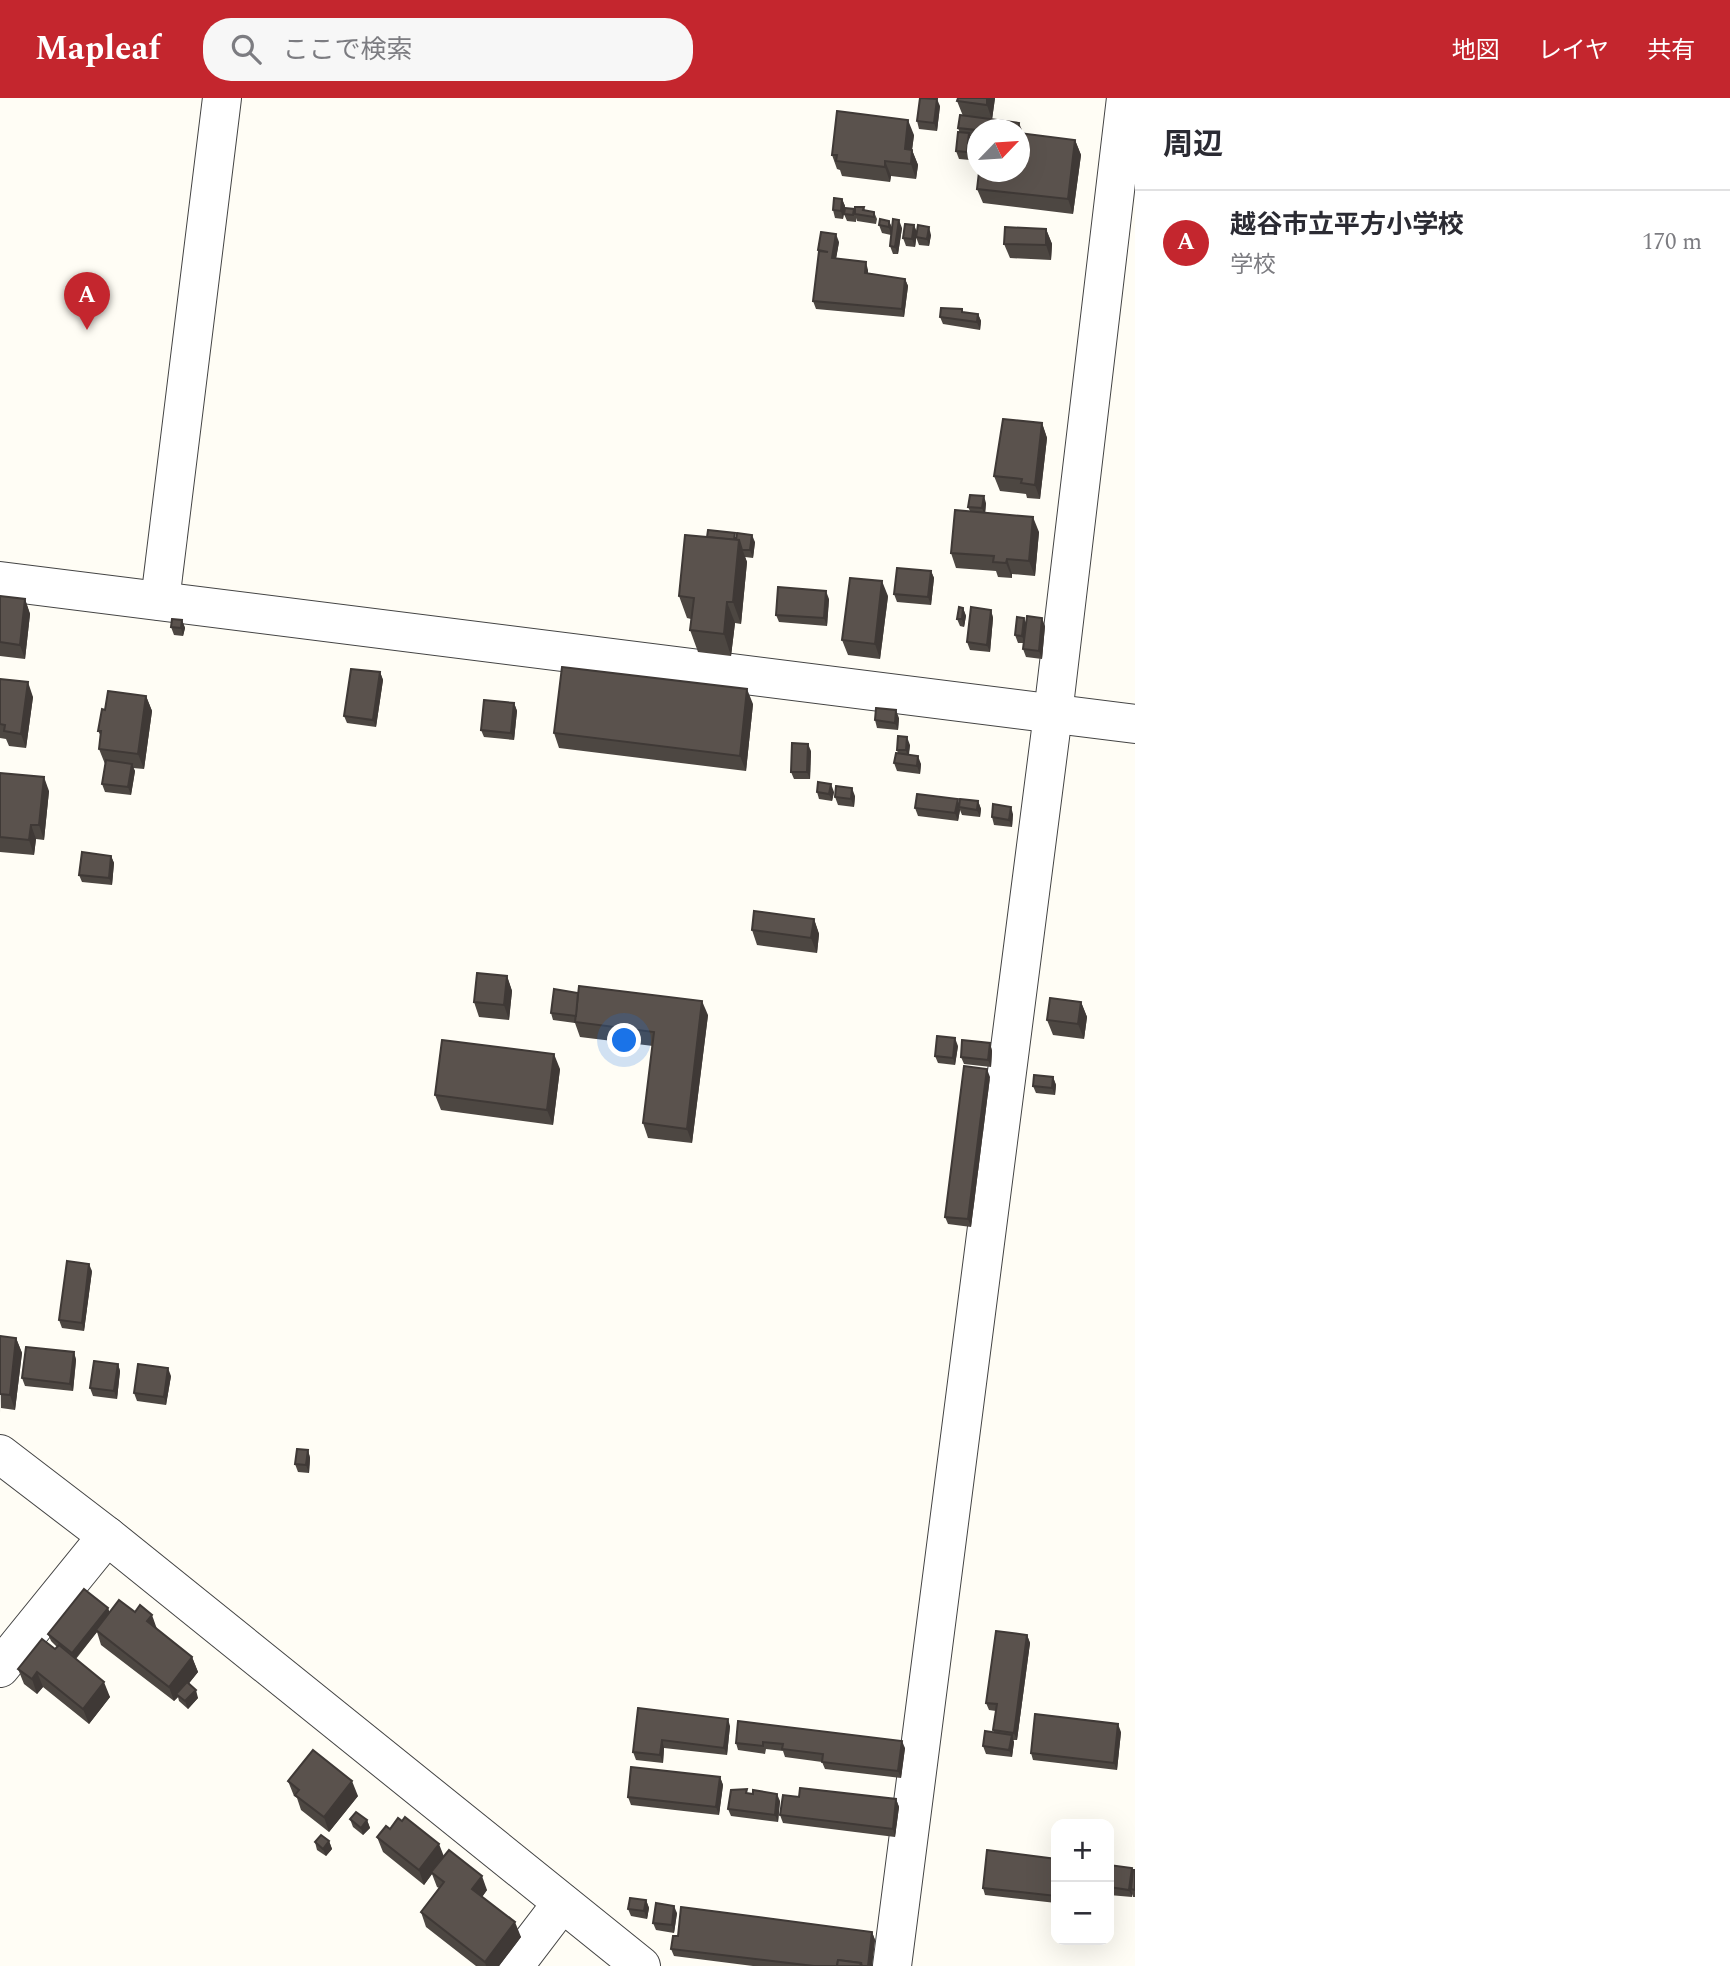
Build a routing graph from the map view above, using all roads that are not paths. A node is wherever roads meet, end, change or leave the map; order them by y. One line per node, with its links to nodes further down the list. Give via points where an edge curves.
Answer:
1 (222, 98): 4 (street)
2 (1126, 98): 5 (street)
3 (0, 581): 4 (street)
4 (160, 601): 5 (street)
5 (1053, 714): 6 (street); 13 (street)
6 (1135, 724)
7 (0, 1454): 8 (street)
8 (107, 1536): 9 (street); 10 (street)
9 (0, 1668)
10 (562, 1903): 11 (street); 12 (street)
11 (514, 1966)
12 (641, 1966)
13 (892, 1966)

